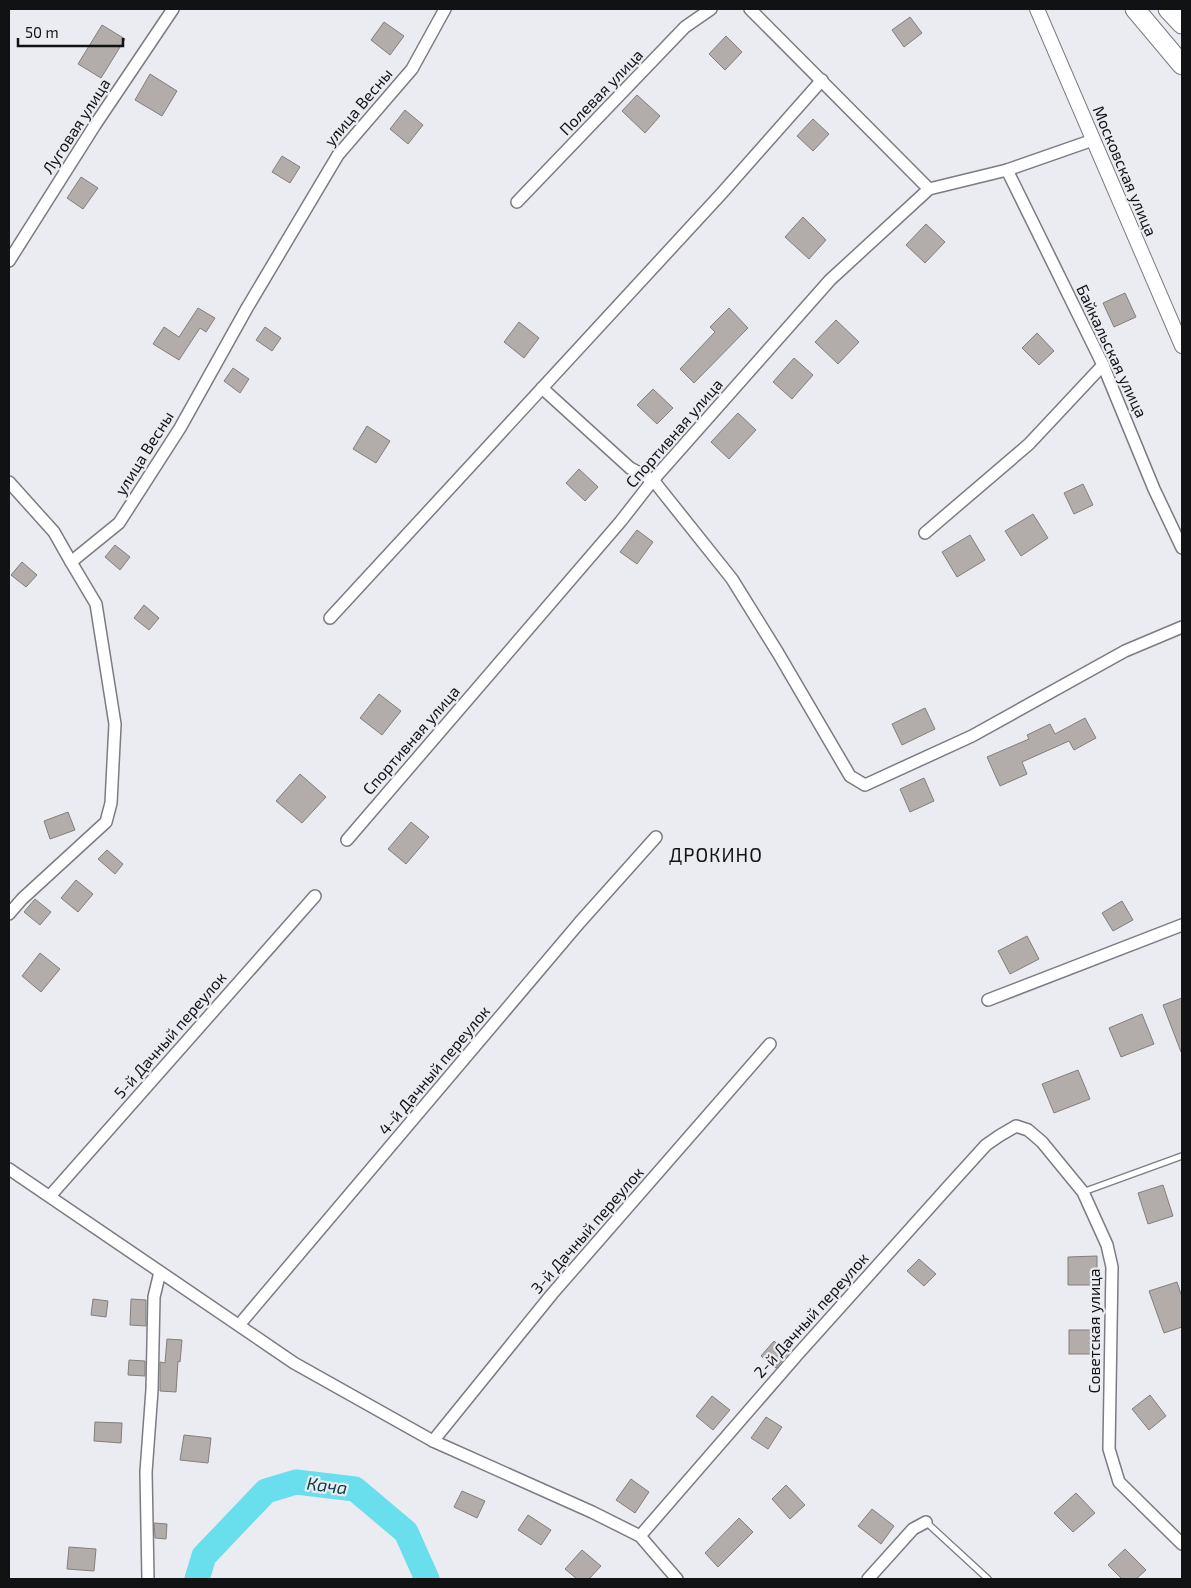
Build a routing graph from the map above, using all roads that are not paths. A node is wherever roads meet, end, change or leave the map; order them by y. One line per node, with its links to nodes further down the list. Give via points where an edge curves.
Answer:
1 (173, 9): 15 (street, Луговая улица)
2 (445, 9): 23 (street, улица Весны, via 412,69 338,154 180,428 119,523)
3 (711, 9): 14 (street, Полевая улица, via 685,27)
4 (750, 9): 10 (street)
5 (1037, 9): 11 (street, Московская улица)
6 (1135, 9): 9 (highway)
7 (1168, 9): 8 (highway)
8 (1182, 24)
9 (1182, 65)
10 (822, 80): 13 (street); 18 (street)
11 (1093, 140): 12 (street, Спортивная улица); 16 (street, Московская улица)
12 (1007, 170): 13 (street, Спортивная улица); 17 (street, Байкальская улица)
13 (929, 189): 19 (street, Спортивная улица, via 830,280)
14 (517, 202)
15 (9, 261)
16 (1182, 346)
17 (1103, 366): 21 (street, via 1029,444); 22 (street, Байкальская улица)
18 (542, 388): 19 (street, via 630,468); 24 (street)
19 (653, 480): 25 (street, via 732,579 850,776 865,785 972,736 1125,651); 27 (street, Спортивная улица)
20 (9, 482): 23 (street, via 54,532)
21 (925, 533)
22 (1182, 548)
23 (71, 562): 29 (street, via 96,604 99,622 115,724 111,803 106,822)
24 (330, 618)
25 (1182, 627)
26 (656, 837): 39 (street, 4-й Дачный переулок, via 580,922)
27 (347, 840)
28 (315, 896): 37 (street, 5-й Дачный переулок)
29 (9, 914)
30 (1182, 925): 31 (street)
31 (988, 1000)
32 (770, 1044): 40 (street, 3-й Дачный переулок, via 552,1294)
33 (1016, 1126): 36 (street, Советская улица, via 1028,1130 1042,1142); 42 (street, 2-й Дачный переулок, via 986,1145 946,1188)
34 (1182, 1156): 36 (lane)
35 (9, 1168): 37 (street)
36 (1083, 1192): 43 (street, Советская улица, via 1107,1245 1112,1267 1110,1448 1119,1482)
37 (50, 1196): 38 (street)
38 (160, 1272): 39 (street); 44 (street, via 154,1297 146,1472)
39 (239, 1325): 40 (street, via 294,1363)
40 (433, 1441): 42 (street)
41 (926, 1522): 46 (street, via 913,1528); 47 (lane)
42 (640, 1536): 45 (street)
43 (1182, 1544)
44 (148, 1579)
45 (677, 1579)
46 (868, 1579)
47 (988, 1579)

